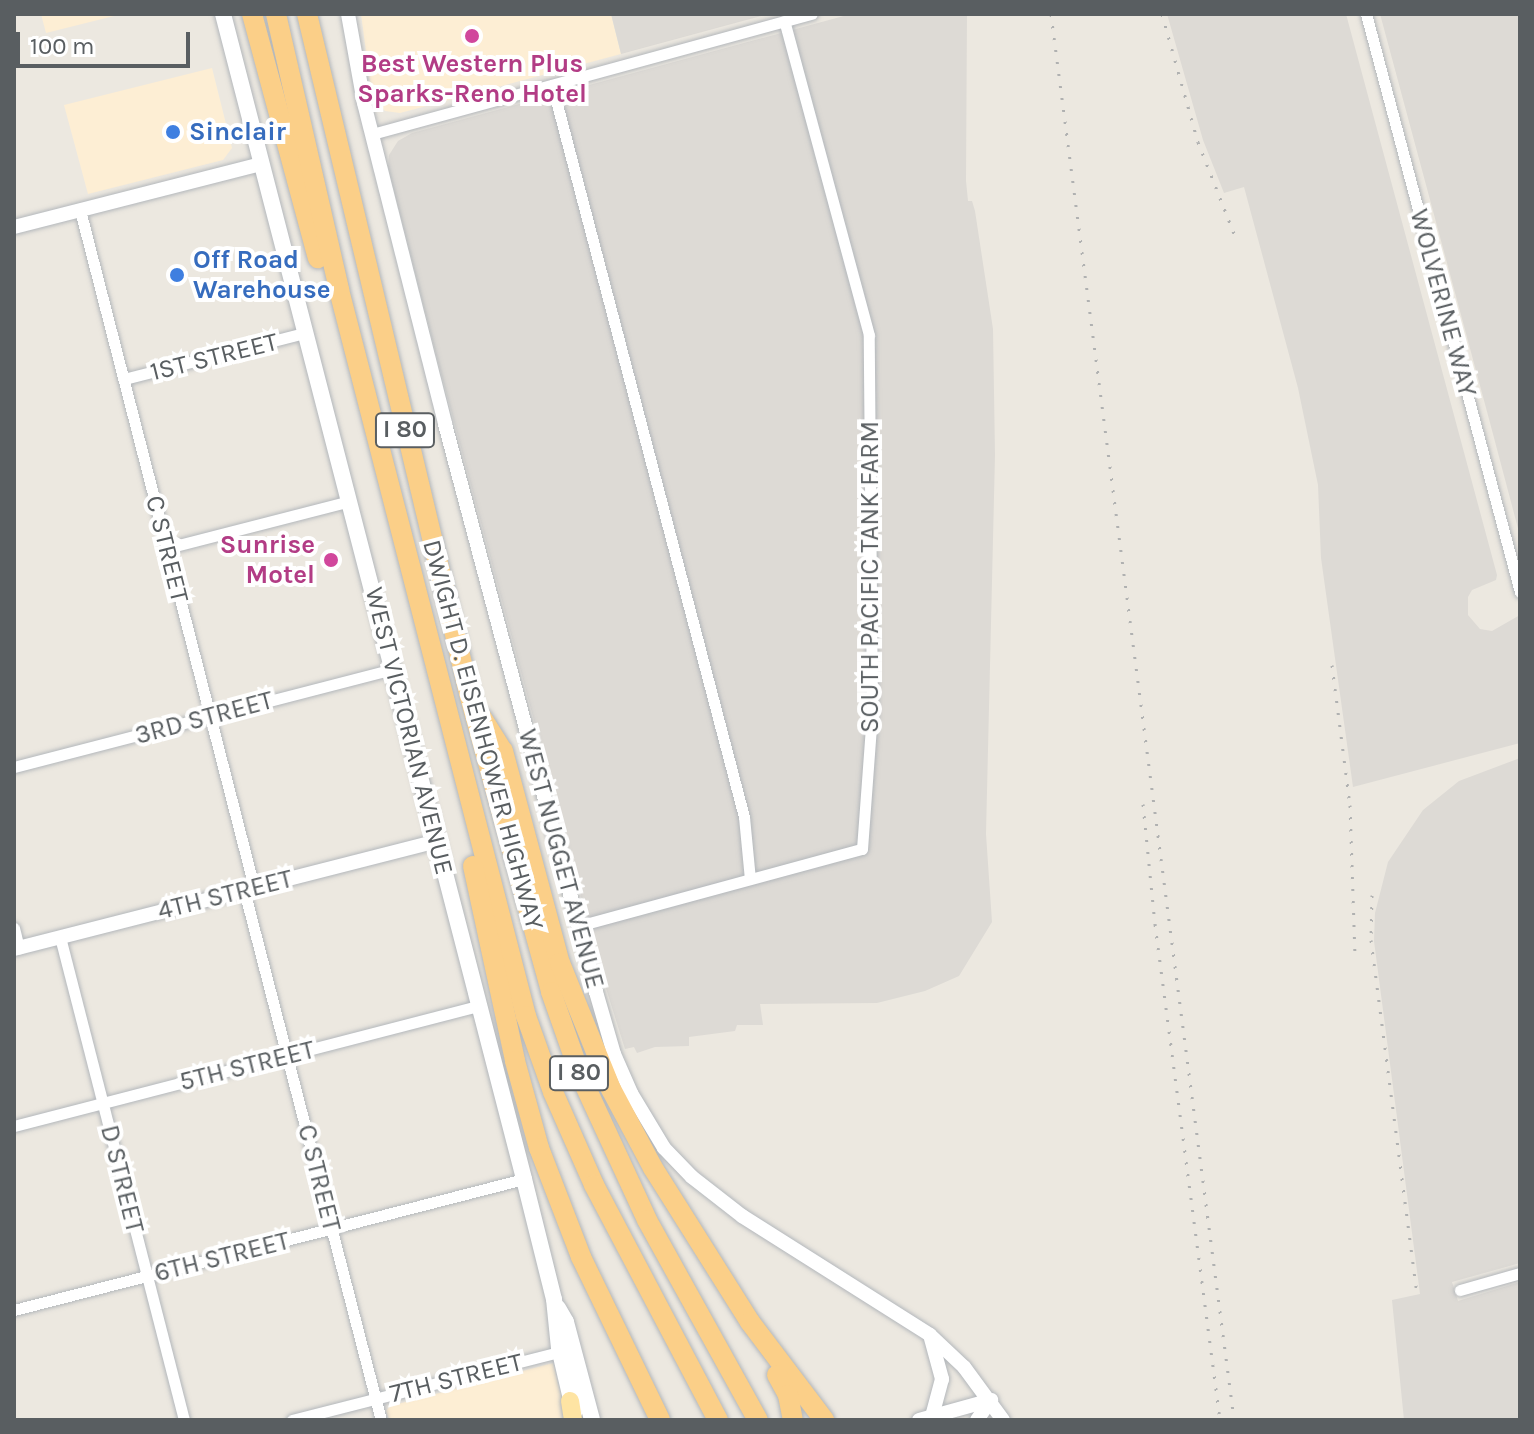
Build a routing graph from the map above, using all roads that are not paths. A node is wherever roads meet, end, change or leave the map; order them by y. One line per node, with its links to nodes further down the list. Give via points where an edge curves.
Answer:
1 (223, 14): 11 (main road, WEST VICTORIAN AVENUE)
2 (252, 14): 16 (highway, via 343,349)
3 (276, 14): 16 (highway, DWIGHT D. EISENHOWER HIGHWAY / I 80)
4 (307, 14): 21 (highway, DWIGHT D. EISENHOWER HIGHWAY / I 80)
5 (348, 14): 10 (street, WEST NUGGET AVENUE)
6 (812, 14): 8 (street)
7 (1366, 14): 19 (street, WOLVERINE WAY)
8 (784, 21): 9 (street); 26 (street, SOUTH PACIFIC TANK FARM, via 869,335 872,712 862,849)
9 (552, 85): 10 (street); 26 (street, via 744,817)
10 (372, 134): 28 (street, WEST NUGGET AVENUE)
11 (261, 164): 12 (street); 14 (main road, WEST VICTORIAN AVENUE)
12 (80, 210): 13 (street); 15 (street, C STREET)
13 (14, 227)
14 (305, 333): 15 (street, 1ST STREET); 17 (main road, WEST VICTORIAN AVENUE)
15 (124, 379): 18 (street, C STREET)
16 (370, 413): 24 (highway, DWIGHT D. EISENHOWER HIGHWAY / I 80)
17 (350, 501): 18 (street); 20 (main road, WEST VICTORIAN AVENUE)
18 (167, 548): 22 (street, C STREET)
19 (1520, 592)
20 (393, 669): 22 (street, 3RD STREET); 25 (main road, WEST VICTORIAN AVENUE)
21 (470, 697): 42 (highway, via 503,751 552,940 594,1053 653,1168); 56 (highway, DWIGHT D. EISENHOWER HIGHWAY / I 80, via 551,992 581,1077 647,1220)
22 (211, 717): 23 (street, 3RD STREET); 27 (street, C STREET)
23 (14, 767)
24 (460, 772): 54 (highway, via 468,839 530,1120 581,1257); 55 (highway, DWIGHT D. EISENHOWER HIGHWAY / I 80, via 526,1016 553,1092 594,1185)
25 (437, 841): 27 (street, 4TH STREET); 32 (main road, WEST VICTORIAN AVENUE)
26 (750, 879): 28 (street, SOUTH PACIFIC TANK FARM)
27 (249, 888): 30 (street, 4TH STREET); 33 (street, C STREET)
28 (578, 926): 43 (street, WEST NUGGET AVENUE, via 618,1063 671,1156 723,1202)
29 (14, 928): 31 (street)
30 (60, 937): 31 (street, 4TH STREET); 34 (street, D STREET)
31 (17, 948)
32 (479, 1006): 33 (street, 5TH STREET); 36 (main road, WEST VICTORIAN AVENUE)
33 (287, 1056): 34 (street, 5TH STREET); 37 (street, C STREET)
34 (103, 1103): 35 (street, 5TH STREET); 39 (street, D STREET)
35 (14, 1126)
36 (524, 1179): 37 (street, 6TH STREET); 44 (main road, WEST VICTORIAN AVENUE, via 554,1299 566,1322)
37 (332, 1229): 39 (street, 6TH STREET); 45 (street, C STREET)
38 (1520, 1273): 40 (street)
39 (147, 1276): 41 (street, 6TH STREET); 49 (street, D STREET)
40 (1460, 1290)
41 (14, 1310)
42 (750, 1322): 57 (highway, via 788,1395); 58 (highway)
43 (930, 1335): 46 (street, WEST NUGGET AVENUE); 48 (street, via 942,1379)
44 (566, 1350): 45 (street, 7TH STREET); 47 (main road, WEST VICTORIAN AVENUE); 53 (main road, WEST VICTORIAN AVENUE)
45 (375, 1399): 50 (street, 7TH STREET); 51 (street, C STREET)
46 (991, 1400): 48 (street); 59 (street); 60 (street, WEST NUGGET AVENUE)
47 (570, 1401): 52 (main road)
48 (925, 1418)
49 (184, 1420)
50 (292, 1420)
51 (381, 1420)
52 (575, 1420)
53 (592, 1420)
54 (660, 1420)
55 (718, 1420)
56 (758, 1420)
57 (793, 1420)
58 (824, 1420)
59 (977, 1420)
60 (1003, 1420)

